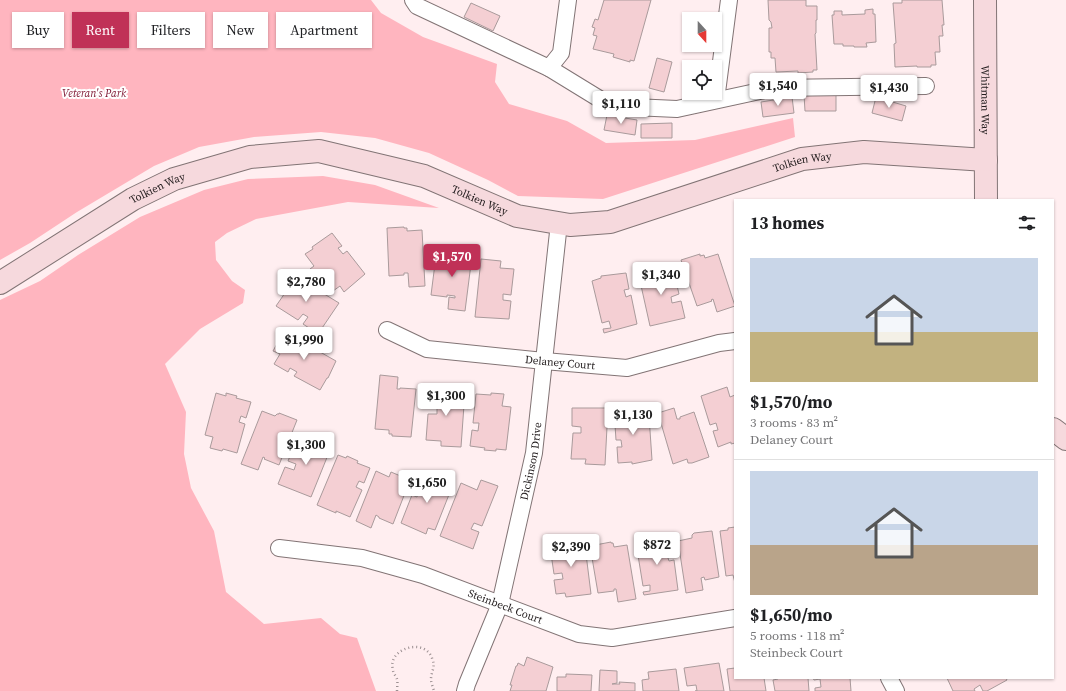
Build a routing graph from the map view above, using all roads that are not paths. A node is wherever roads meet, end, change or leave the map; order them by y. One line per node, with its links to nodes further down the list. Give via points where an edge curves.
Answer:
1 (413, 0): 6 (street, via 417,6)
2 (568, 0): 6 (street, via 561,53)
3 (729, 0): 5 (street)
4 (985, 0): 10 (street, Whitman Way)
5 (721, 60)
6 (550, 68): 9 (street, via 611,106 676,109)
7 (926, 86): 8 (street, via 774,88)
8 (722, 99)
9 (716, 100)
10 (986, 160): 11 (street, Whitman Way); 12 (street, Tolkien Way, via 864,152 802,159 610,222 570,225)
11 (986, 199)
12 (559, 223): 13 (street, Tolkien Way, via 517,216 424,176 319,151 250,157 174,179 133,199); 16 (street, Dickinson Drive)
13 (0, 284)
14 (387, 330): 16 (street, Delaney Court, via 427,348)
15 (734, 341): 16 (street, Delaney Court, via 628,368)
16 (544, 361): 20 (street, Dickinson Drive, via 534,453)
17 (1054, 430): 18 (street)
18 (1066, 439)
19 (278, 548): 20 (street, Steinbeck Court, via 362,558 423,575)
20 (500, 604): 21 (street, Steinbeck Court, via 579,634 612,638); 23 (street, Dickinson Drive)
21 (734, 618)
22 (890, 679): 24 (street)
23 (466, 691)
24 (896, 691)

